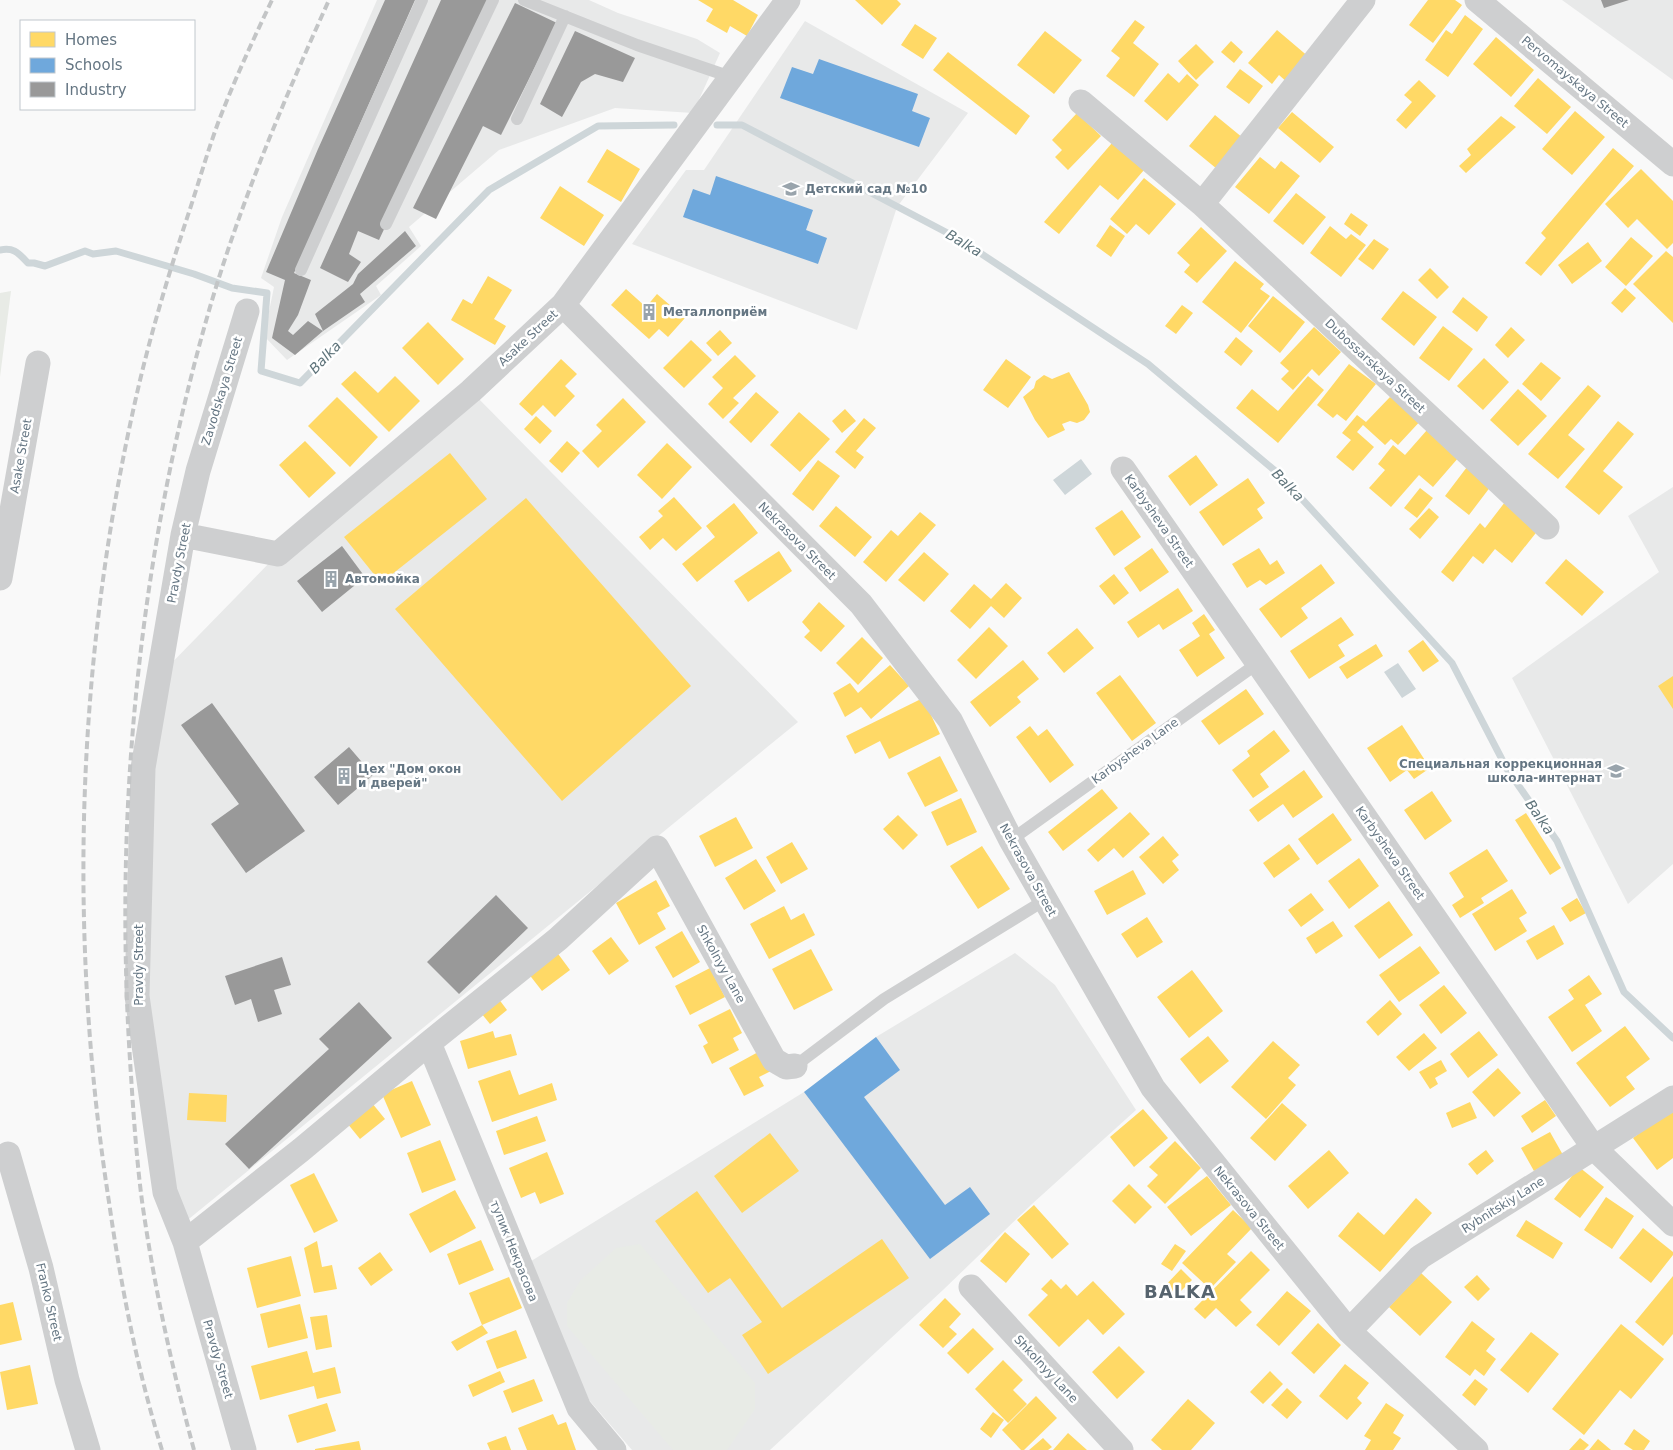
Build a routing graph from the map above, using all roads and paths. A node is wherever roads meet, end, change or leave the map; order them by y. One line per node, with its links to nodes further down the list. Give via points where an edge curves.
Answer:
1 (422, 0): 14 (lane)
2 (493, 0): 13 (lane)
3 (524, 0): 7 (lane)
4 (788, 0): 8 (street, Asake Street)
5 (1363, 0): 12 (street)
6 (1477, 0): 11 (street, Pervomayskaya Street)
7 (565, 16): 8 (lane); 10 (lane)
8 (731, 77): 15 (street, Asake Street)
9 (1081, 102): 12 (street, Dubossarskaya Street)
10 (517, 119)
11 (1673, 164)
12 (1202, 204): 20 (street, Dubossarskaya Street)
13 (386, 224)
14 (301, 270)
15 (563, 305): 21 (street, Asake Street, via 471,390 278,554); 24 (street, Nekrasova Street, via 861,604 950,720)
16 (247, 311): 19 (street, Zavodskaya Street)
17 (38, 363): 22 (street, Asake Street)
18 (1123, 469): 23 (street, Karbysheva Street)
19 (198, 471): 21 (street, Pravdy Street)
20 (1548, 527)
21 (183, 535): 32 (street, Pravdy Street, via 143,768 137,996 165,1192)
22 (0, 578)
23 (1258, 663): 24 (lane, Karbysheva Lane); 29 (street, Karbysheva Street)
24 (1011, 840): 25 (street, Nekrasova Street)
25 (1045, 900): 27 (lane, via 884,999); 34 (street, Nekrasova Street, via 1153,1088)
26 (429, 1043): 27 (street, Shkolnyy Lane, via 558,939 657,848 774,1060 786,1067); 32 (street); 37 (street, тупик Некрасова, via 579,1408)
27 (795, 1066)
28 (1673, 1098): 29 (street, Rybnitskiy Lane)
29 (1594, 1148): 31 (street, Karbysheva Street); 34 (street, Rybnitskiy Lane, via 1420,1257)
30 (8, 1154): 35 (street, Franko Street, via 41,1268 66,1380)
31 (1673, 1224)
32 (185, 1242): 36 (street, Pravdy Street)
33 (971, 1287): 38 (street, Shkolnyy Lane)
34 (1349, 1331): 39 (street, Nekrasova Street)
35 (88, 1450)
36 (244, 1450)
37 (614, 1450)
38 (1121, 1450)
39 (1476, 1450)

